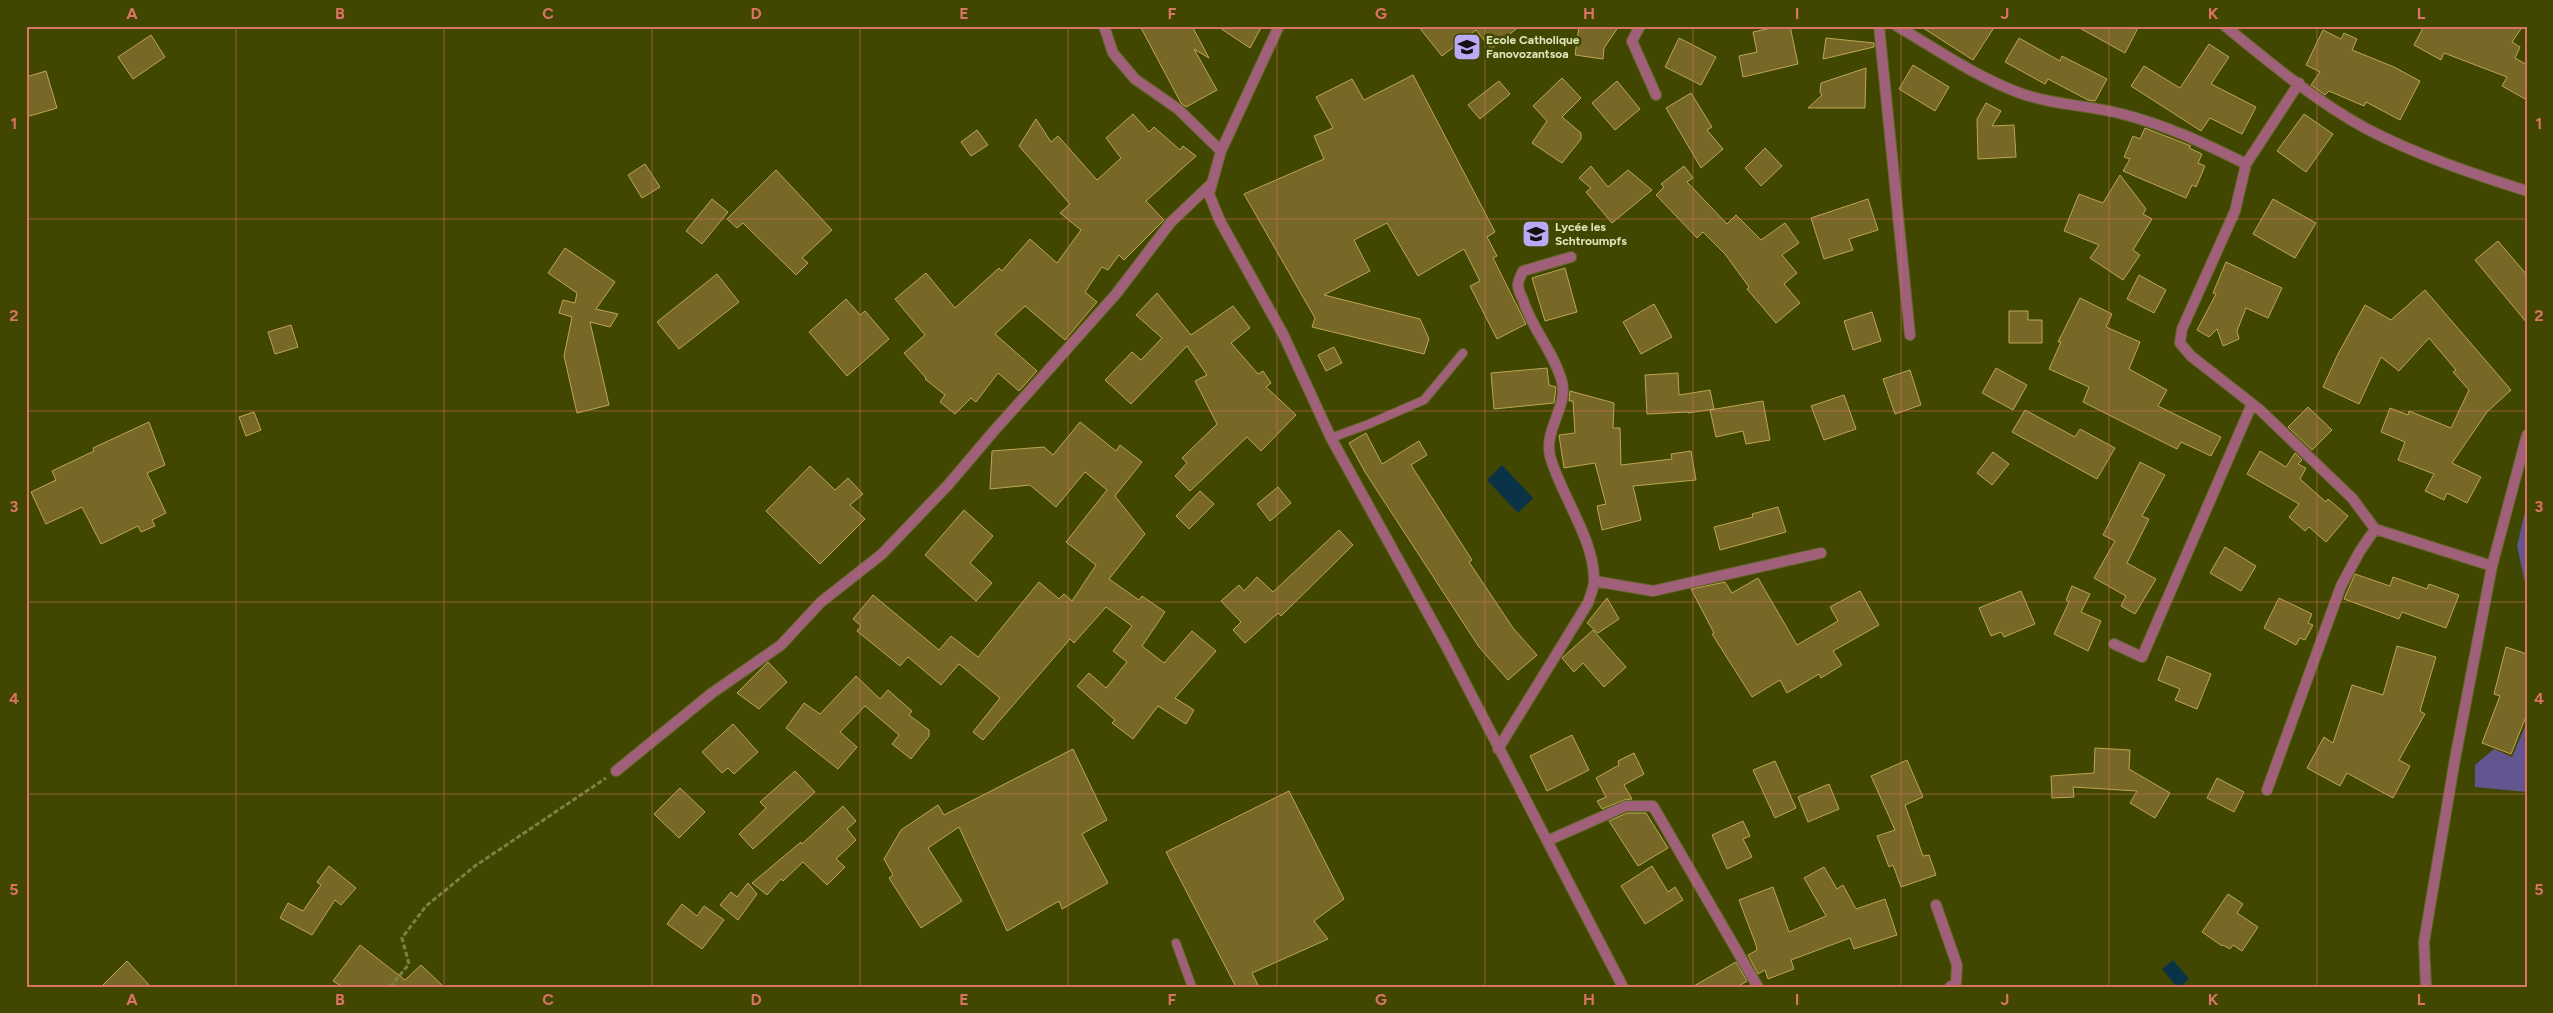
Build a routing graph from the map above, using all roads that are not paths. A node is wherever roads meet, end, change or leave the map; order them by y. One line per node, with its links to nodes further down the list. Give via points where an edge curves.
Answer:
1 (1104, 26): 9 (street, via 1113,53 1134,79 1178,109)
2 (1279, 26): 9 (street)
3 (1640, 26): 8 (street, via 1632,41)
4 (1879, 26): 14 (street)
5 (1897, 26): 10 (street, via 1986,78 2018,92 2063,104 2121,113 2168,128)
6 (2225, 26): 7 (street)
7 (2299, 83): 10 (street); 12 (street, via 2316,98 2367,128 2472,174)
8 (1656, 95)
9 (1222, 152): 11 (street)
10 (2246, 164): 16 (street, via 2235,211 2182,329 2180,343 2190,356)
11 (1212, 183): 18 (street, via 1209,194 1220,221 1283,334); 25 (street, via 1172,222 1116,294 948,485 882,554 821,602 781,645 712,693)
12 (2527, 191)
13 (1571, 257): 22 (street, via 1523,271 1518,284 1528,318 1550,353 1562,383 1560,405 1551,432 1550,453 1563,492 1582,527)
14 (1910, 335)
15 (1463, 353): 18 (lane, via 1424,400)
16 (2252, 404): 19 (street, via 2352,498); 23 (street, via 2142,657)
17 (2527, 435): 21 (street)
18 (1331, 438): 24 (street, via 1446,644)
19 (2375, 529): 21 (street); 26 (street, via 2341,586)
20 (1821, 553): 22 (street, via 1653,591)
21 (2492, 566): 34 (street, via 2426,932)
22 (1594, 581): 24 (street, via 1588,602)
23 (2114, 644)
24 (1498, 749): 27 (street)
25 (616, 771)
26 (2267, 790)
27 (1549, 840): 31 (street); 32 (street, via 1626,806 1653,806)
28 (1936, 905): 33 (street, via 1957,965 1956,983)
29 (1176, 943): 30 (lane)
30 (1192, 987)
31 (1623, 987)
32 (1758, 987)
33 (1950, 987)
34 (2426, 987)

